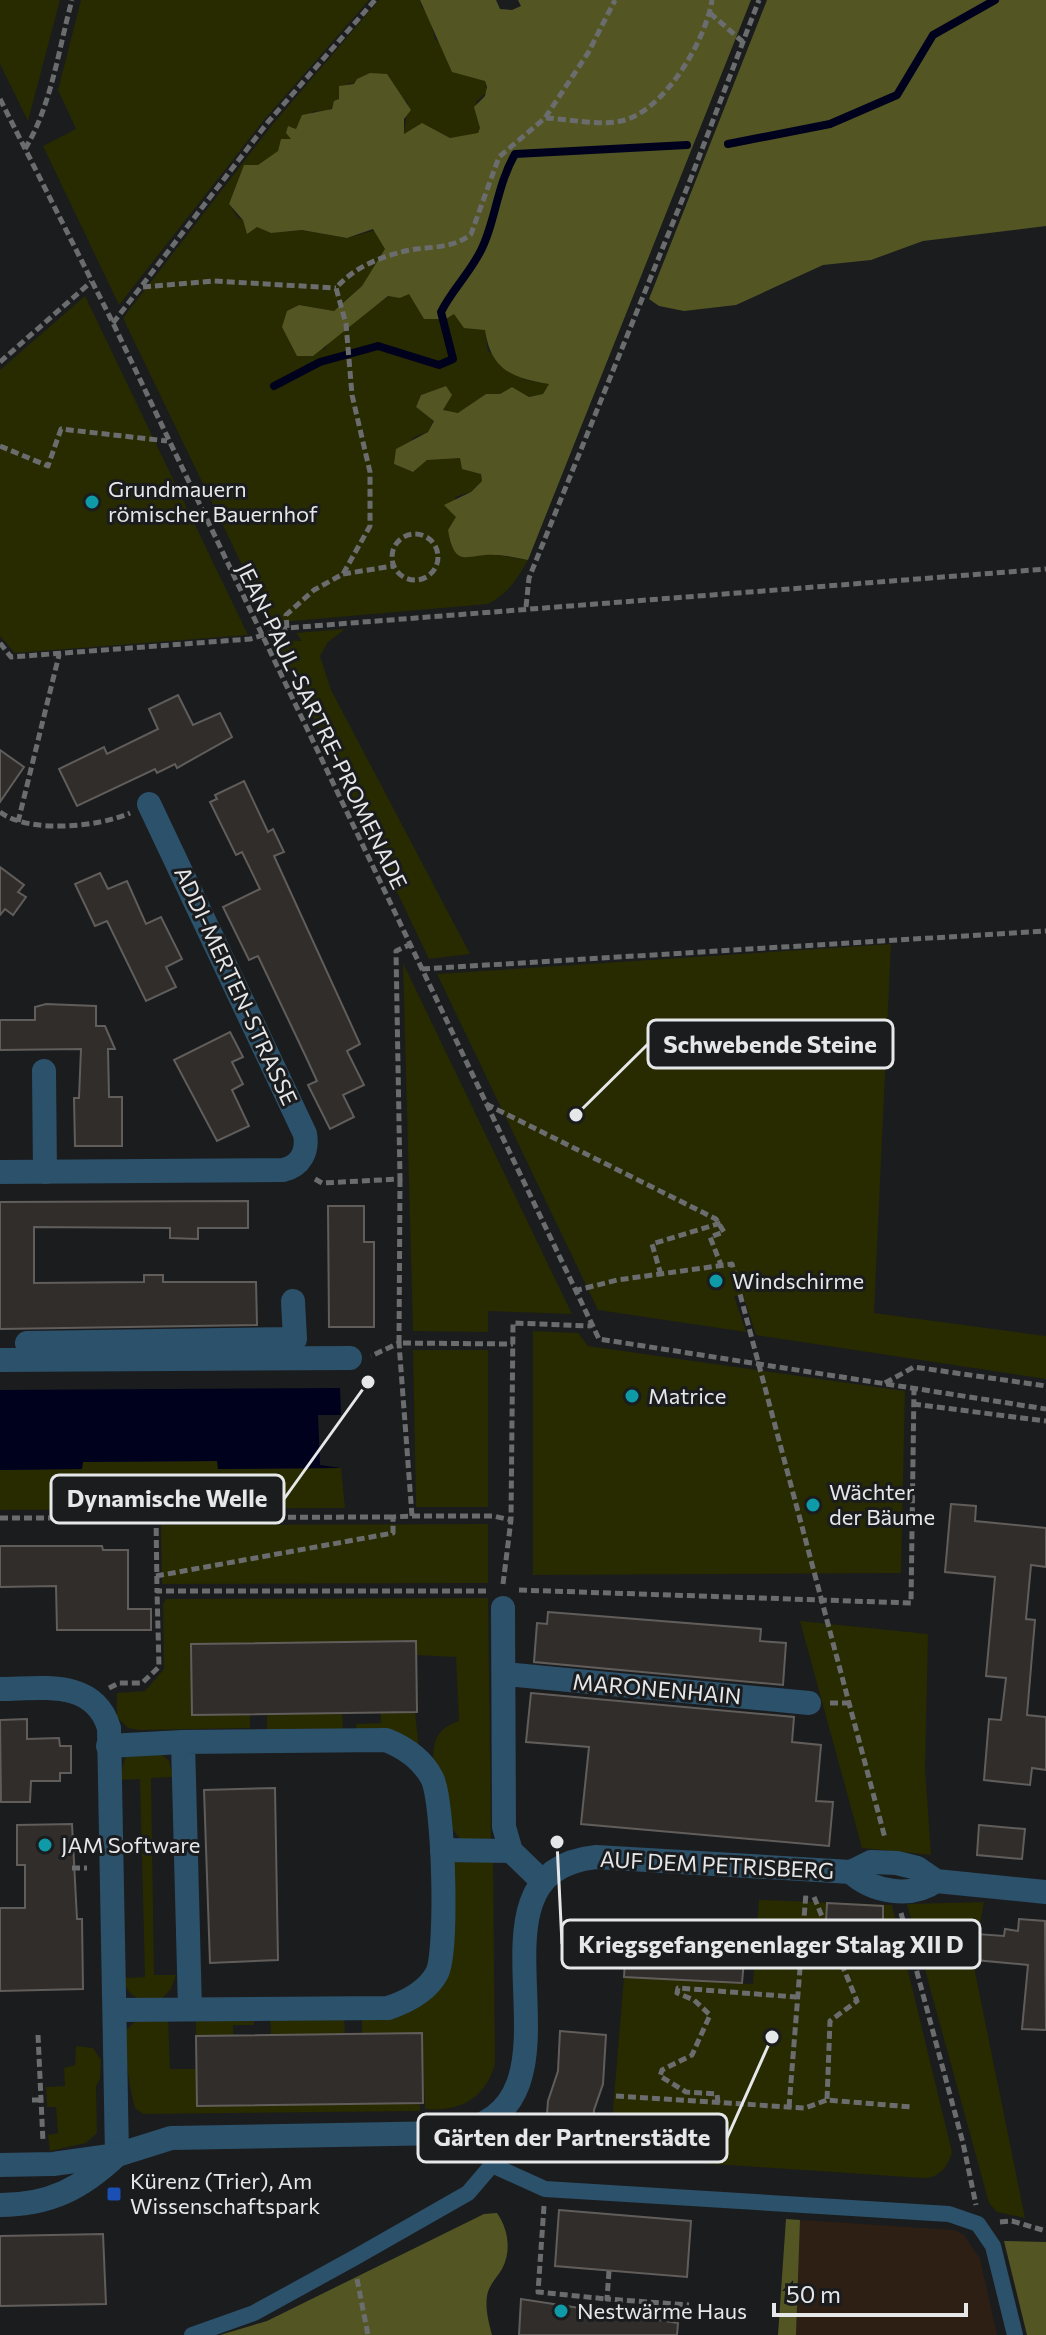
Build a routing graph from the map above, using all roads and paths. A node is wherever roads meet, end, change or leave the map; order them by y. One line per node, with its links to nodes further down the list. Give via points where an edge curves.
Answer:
1 (72, 0): 10 (path, via 49,99)
2 (375, 0): 12 (path, via 268,122)
3 (615, 0): 9 (path)
4 (712, 0): 6 (path)
5 (759, 0): 7 (path)
6 (710, 13): 7 (path); 9 (path, via 678,76 630,119)
7 (743, 42): 21 (path, via 529,578)
8 (0, 99): 10 (path, JEAN-PAUL-SARTRE-PROMENADE)
9 (545, 118): 13 (path, via 499,157 471,234 464,240 376,261)
10 (25, 149): 11 (path, JEAN-PAUL-SARTRE-PROMENADE)
11 (91, 282): 14 (path, JEAN-PAUL-SARTRE-PROMENADE); 15 (path)
12 (142, 287): 13 (path, via 214,281); 14 (path)
13 (336, 288): 20 (path, via 371,482 368,533)
14 (113, 323): 16 (path, JEAN-PAUL-SARTRE-PROMENADE)
15 (0, 362)
16 (167, 441): 17 (path, via 61,429 48,466); 23 (path, JEAN-PAUL-SARTRE-PROMENADE)
17 (0, 446)
18 (393, 566): 18 (path, via 409,580 424,578 438,561 435,546 424,536 409,534 392,550); 20 (path)
19 (1046, 569): 21 (path, via 622,604)
20 (343, 574): 22 (path, via 295,605 286,615)
21 (526, 607): 22 (path)
22 (287, 628): 23 (path)
23 (260, 634): 25 (path); 30 (path, JEAN-PAUL-SARTRE-PROMENADE)
24 (0, 643): 25 (path, via 11,657)
25 (59, 655): 28 (path)
26 (149, 804): 28 (path, via 109,822); 34 (street, ADDI-MERTEN-STRASSE, via 305,1134 303,1157)
27 (0, 812): 28 (path)
28 (18, 822)
29 (1046, 931): 31 (path)
30 (409, 945): 31 (path, JEAN-PAUL-SARTRE-PROMENADE); 37 (path, via 396,951)
31 (422, 969): 33 (path, JEAN-PAUL-SARTRE-PROMENADE)
32 (44, 1071): 36 (street)
33 (486, 1104): 38 (path); 41 (path, JEAN-PAUL-SARTRE-PROMENADE)
34 (293, 1167): 36 (street); 37 (path, via 322,1183)
35 (0, 1172): 36 (street)
36 (45, 1172)
37 (400, 1179): 45 (path)
38 (721, 1223): 39 (path, via 724,1232 710,1237); 40 (path, via 652,1244)
39 (721, 1265): 40 (path); 49 (path, via 732,1264)
40 (661, 1275): 41 (path)
41 (574, 1291): 43 (path, JEAN-PAUL-SARTRE-PROMENADE)
42 (293, 1301): 44 (street, via 295,1339)
43 (591, 1326): 46 (path, via 513,1323); 49 (path, via 599,1339)
44 (0, 1343)
45 (399, 1343): 46 (path); 47 (path, via 376,1356); 57 (path)
46 (513, 1344): 60 (path)
47 (350, 1358): 48 (street)
48 (0, 1360)
49 (756, 1366): 50 (path); 64 (path)
50 (884, 1384): 51 (path, via 914,1367); 52 (path)
51 (1046, 1386)
52 (914, 1389): 53 (path); 54 (path)
53 (913, 1404): 55 (path); 64 (path, via 911,1603)
54 (1046, 1409)
55 (1046, 1421)
56 (156, 1516): 58 (path); 59 (path); 61 (path)
57 (412, 1516): 58 (path); 60 (path)
58 (393, 1517): 61 (path, via 393,1533)
59 (0, 1518)
60 (511, 1520): 63 (path)
61 (156, 1576): 62 (path)
62 (157, 1591): 63 (path); 67 (path, via 159,1667 142,1683 119,1683)
63 (503, 1599): 64 (path); 65 (street)
64 (819, 1599): 71 (path)
65 (506, 1674): 68 (street, MARONENHAIN); 73 (street, via 504,1827)
66 (0, 1689): 67 (street, via 80,1691)
67 (90, 1698): 70 (street, via 106,1719)
68 (809, 1703)
69 (183, 1742): 70 (street); 72 (street, via 351,1739 397,1744 424,1765 436,1787); 80 (street)
70 (108, 1746): 81 (street)
71 (887, 1847)
72 (442, 1850): 73 (street); 80 (street, via 441,1961 434,1978 411,1998 376,2009)
73 (511, 1851): 74 (street)
74 (542, 1881): 75 (street, AUF DEM PETRISBERG, via 571,1861 596,1857 851,1872 871,1862 917,1868 936,1881); 90 (street, via 524,1938 525,2065 509,2101)
75 (1046, 1892)
76 (806, 1893): 79 (path)
77 (814, 1897): 86 (path, via 857,2001 830,2021)
78 (899, 1908): 97 (path, via 963,2143)
79 (796, 1997): 87 (path, via 678,1988 677,1993 710,2015 692,2055 660,2076 686,2092 717,2094); 88 (path)
80 (190, 2009): 81 (street)
81 (116, 2010): 92 (street)
82 (38, 2035): 85 (path)
83 (616, 2096): 87 (path)
84 (32, 2100): 85 (path)
85 (40, 2100): 91 (path)
86 (827, 2100): 88 (path); 89 (path)
87 (718, 2103): 88 (path)
88 (789, 2107)
89 (912, 2107)
90 (473, 2127): 92 (street, via 447,2133 171,2138); 94 (lane)
91 (45, 2151)
92 (117, 2155): 93 (street); 96 (street, via 64,2195)
93 (0, 2165)
94 (492, 2165): 95 (lane); 99 (lane, via 468,2193)
95 (545, 2189): 97 (lane, via 732,2209 949,2214); 101 (path, via 538,2292)
96 (0, 2205)
97 (978, 2224): 98 (path, via 1012,2221); 105 (lane, via 993,2246)
98 (1046, 2231)
99 (354, 2258): 103 (lane, via 254,2313); 104 (path)
100 (609, 2271): 101 (path)
101 (607, 2299): 102 (path)
102 (689, 2305)
103 (192, 2335)
104 (368, 2335)
105 (1015, 2335)

